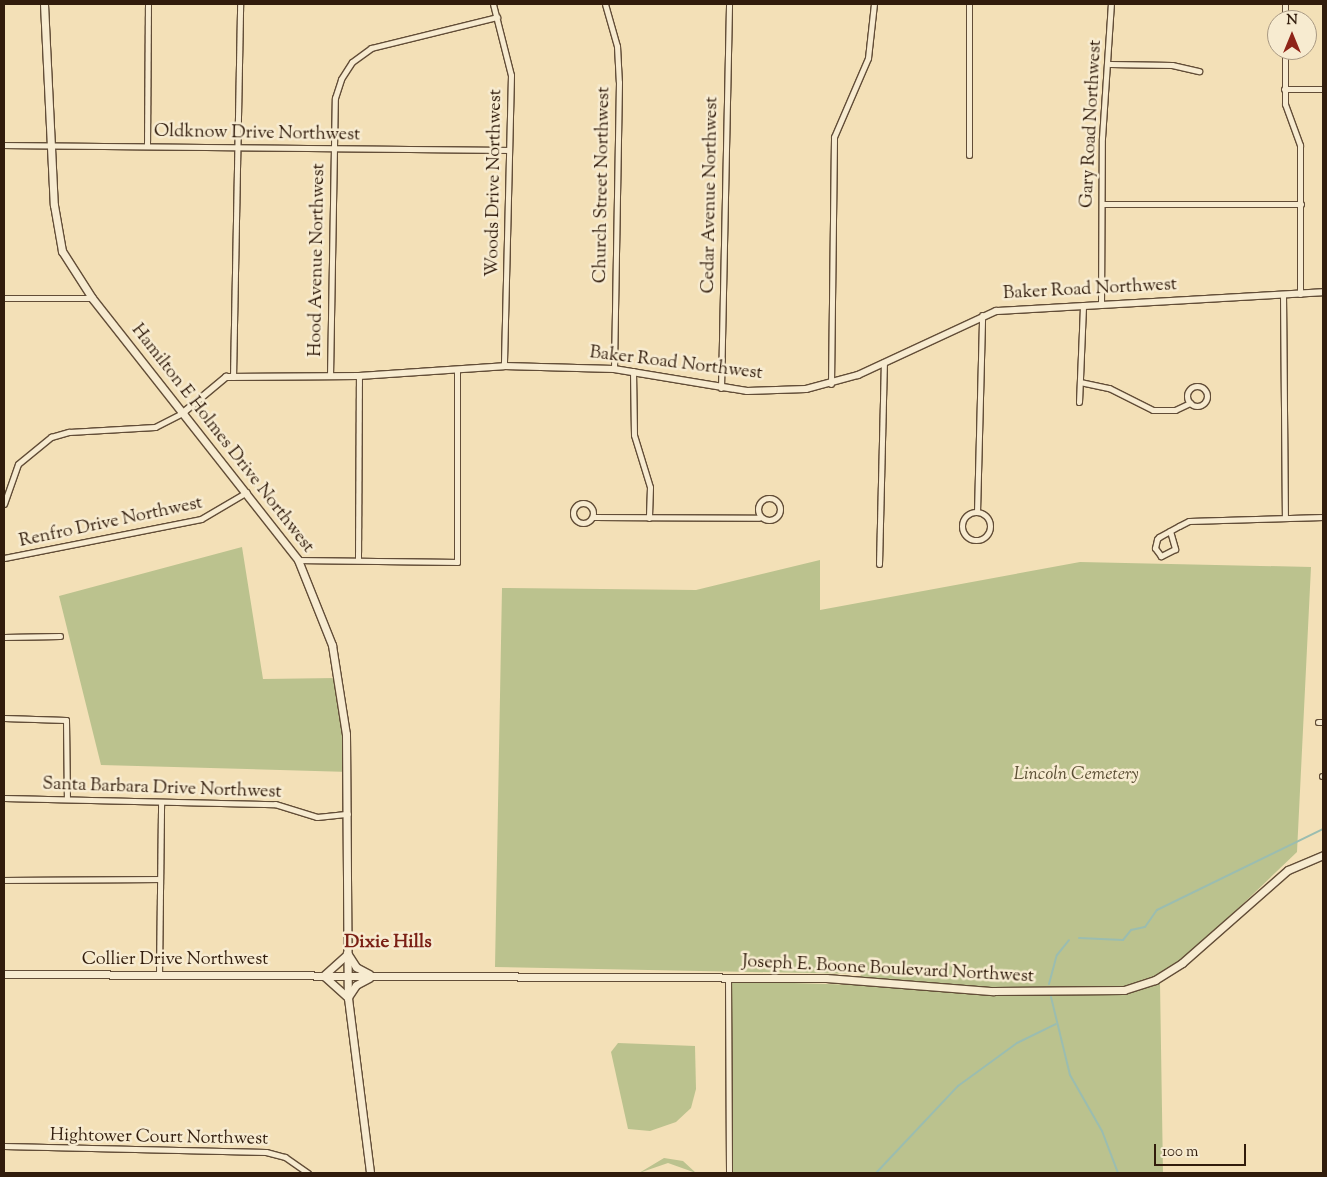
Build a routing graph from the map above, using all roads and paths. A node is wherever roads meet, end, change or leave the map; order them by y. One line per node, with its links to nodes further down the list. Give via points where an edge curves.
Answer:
1 (44, 4): 17 (main road, Hamilton E Holmes Drive Northwest)
2 (148, 4): 18 (street)
3 (240, 4): 19 (street)
4 (493, 4): 10 (street, Woods Drive Northwest)
5 (605, 4): 35 (street, Church Street Northwest, via 618,46 619,82)
6 (729, 4): 43 (street, Cedar Avenue Northwest)
7 (874, 4): 42 (street, via 868,58 834,137)
8 (969, 4): 22 (street)
9 (1111, 4): 12 (street, Gary Road Northwest)
10 (497, 17): 20 (street, Hood Avenue Northwest, via 382,44 359,56 337,89); 21 (street, Woods Drive Northwest, via 511,75)
11 (1285, 60): 14 (street)
12 (1110, 64): 13 (street, via 1172,65); 23 (street, Gary Road Northwest, via 1102,138)
13 (1199, 71)
14 (1284, 89): 15 (street); 24 (street, via 1287,113 1300,145)
15 (1323, 89)
16 (4, 145): 17 (street, Oldknow Drive Northwest)
17 (50, 145): 18 (street, Oldknow Drive Northwest); 29 (main road, Hamilton E Holmes Drive Northwest, via 62,251)
18 (147, 146): 19 (street, Oldknow Drive Northwest)
19 (237, 147): 20 (street, Oldknow Drive Northwest); 40 (street)
20 (334, 148): 21 (street, Oldknow Drive Northwest); 38 (street, Hood Avenue Northwest)
21 (509, 150): 34 (street, Woods Drive Northwest)
22 (969, 155)
23 (1102, 204): 24 (street); 31 (street, Gary Road Northwest)
24 (1301, 204): 27 (street)
25 (1323, 292): 27 (street, Baker Road Northwest)
26 (1283, 294): 27 (street, Baker Road Northwest); 31 (street, Baker Road Northwest); 54 (street)
27 (1300, 294)
28 (4, 298): 29 (street)
29 (92, 298): 46 (main road, Hamilton E Holmes Drive Northwest)
30 (1083, 305): 31 (street, Baker Road Northwest); 32 (street, Baker Road Northwest, via 1014,308); 41 (street)
31 (1100, 305)
32 (982, 315): 33 (street, Baker Road Northwest); 49 (street)
33 (884, 362): 42 (street, Baker Road Northwest); 59 (street)
34 (504, 366): 35 (street, Baker Road Northwest); 36 (street, Baker Road Northwest)
35 (614, 369): 37 (street, Baker Road Northwest)
36 (457, 370): 39 (street, Baker Road Northwest); 58 (street, via 457,562)
37 (633, 371): 43 (street, Baker Road Northwest); 52 (street, via 634,435 650,487)
38 (330, 376): 39 (street, Baker Road Northwest); 40 (street, Baker Road Northwest)
39 (359, 376): 58 (street)
40 (233, 377): 46 (street, Baker Road Northwest, via 226,377)
41 (1080, 382): 44 (street); 45 (street, via 1109,388 1153,410 1175,410)
42 (831, 385): 43 (street, Baker Road Northwest, via 776,392)
43 (721, 388)
44 (1079, 402)
45 (1190, 403)
46 (184, 412): 47 (main road, Hamilton E Holmes Drive Northwest); 48 (street, Baker Road Northwest, via 155,428 69,432 51,437 18,464)
47 (247, 492): 56 (street, Renfro Drive Northwest, via 201,519); 57 (main road, Hamilton E Holmes Drive Northwest)
48 (4, 504)
49 (977, 512): 49 (street, via 968,514 962,526 965,534 977,540 990,528 985,516)
50 (593, 517): 50 (street, via 586,503 573,510 581,523); 52 (street)
51 (1323, 517): 54 (street)
52 (649, 518): 53 (street)
53 (759, 518): 53 (street, via 764,500 777,500 777,516)
54 (1285, 518): 55 (street, via 1198,519)
55 (1170, 531): 55 (street, via 1155,542 1161,556 1175,549)
56 (4, 558)
57 (298, 560): 58 (street); 66 (main road, Hamilton E Holmes Drive Northwest, via 324,618 339,676)
58 (358, 560)
59 (879, 564)
60 (60, 636): 61 (street)
61 (4, 637)
62 (4, 718): 64 (street, via 66,720)
63 (4, 798): 64 (street, Santa Barbara Drive Northwest)
64 (67, 799): 65 (street, Santa Barbara Drive Northwest)
65 (161, 804): 66 (street, Santa Barbara Drive Northwest, via 276,804 317,816); 68 (street)
66 (348, 814): 70 (main road, Hamilton E Holmes Drive Northwest)
67 (1323, 855): 76 (main road, Joseph E. Boone Boulevard Northwest, via 1288,870 1182,963 1156,980 1132,988 993,991 826,978)
68 (160, 879): 69 (street); 72 (street)
69 (4, 880)
70 (347, 952): 73 (main road); 74 (main road, Hamilton E Holmes Drive Northwest); 75 (main road, via 356,967)
71 (4, 974): 72 (main road, Collier Drive Northwest)
72 (159, 974): 73 (main road, Collier Drive Northwest)
73 (322, 976): 74 (main road, Collier Drive Northwest); 77 (main road)
74 (347, 976): 75 (main road, Joseph E. Boone Boulevard Northwest); 77 (main road, Hamilton E Holmes Drive Northwest)
75 (374, 976): 76 (main road, Joseph E. Boone Boulevard Northwest); 77 (main road, via 356,985)
76 (728, 977): 81 (street)
77 (348, 998): 80 (main road, Hamilton E Holmes Drive Northwest)
78 (4, 1146): 79 (street, Hightower Court Northwest, via 266,1152 285,1157)
79 (308, 1173)
80 (370, 1173)
81 (729, 1173)

